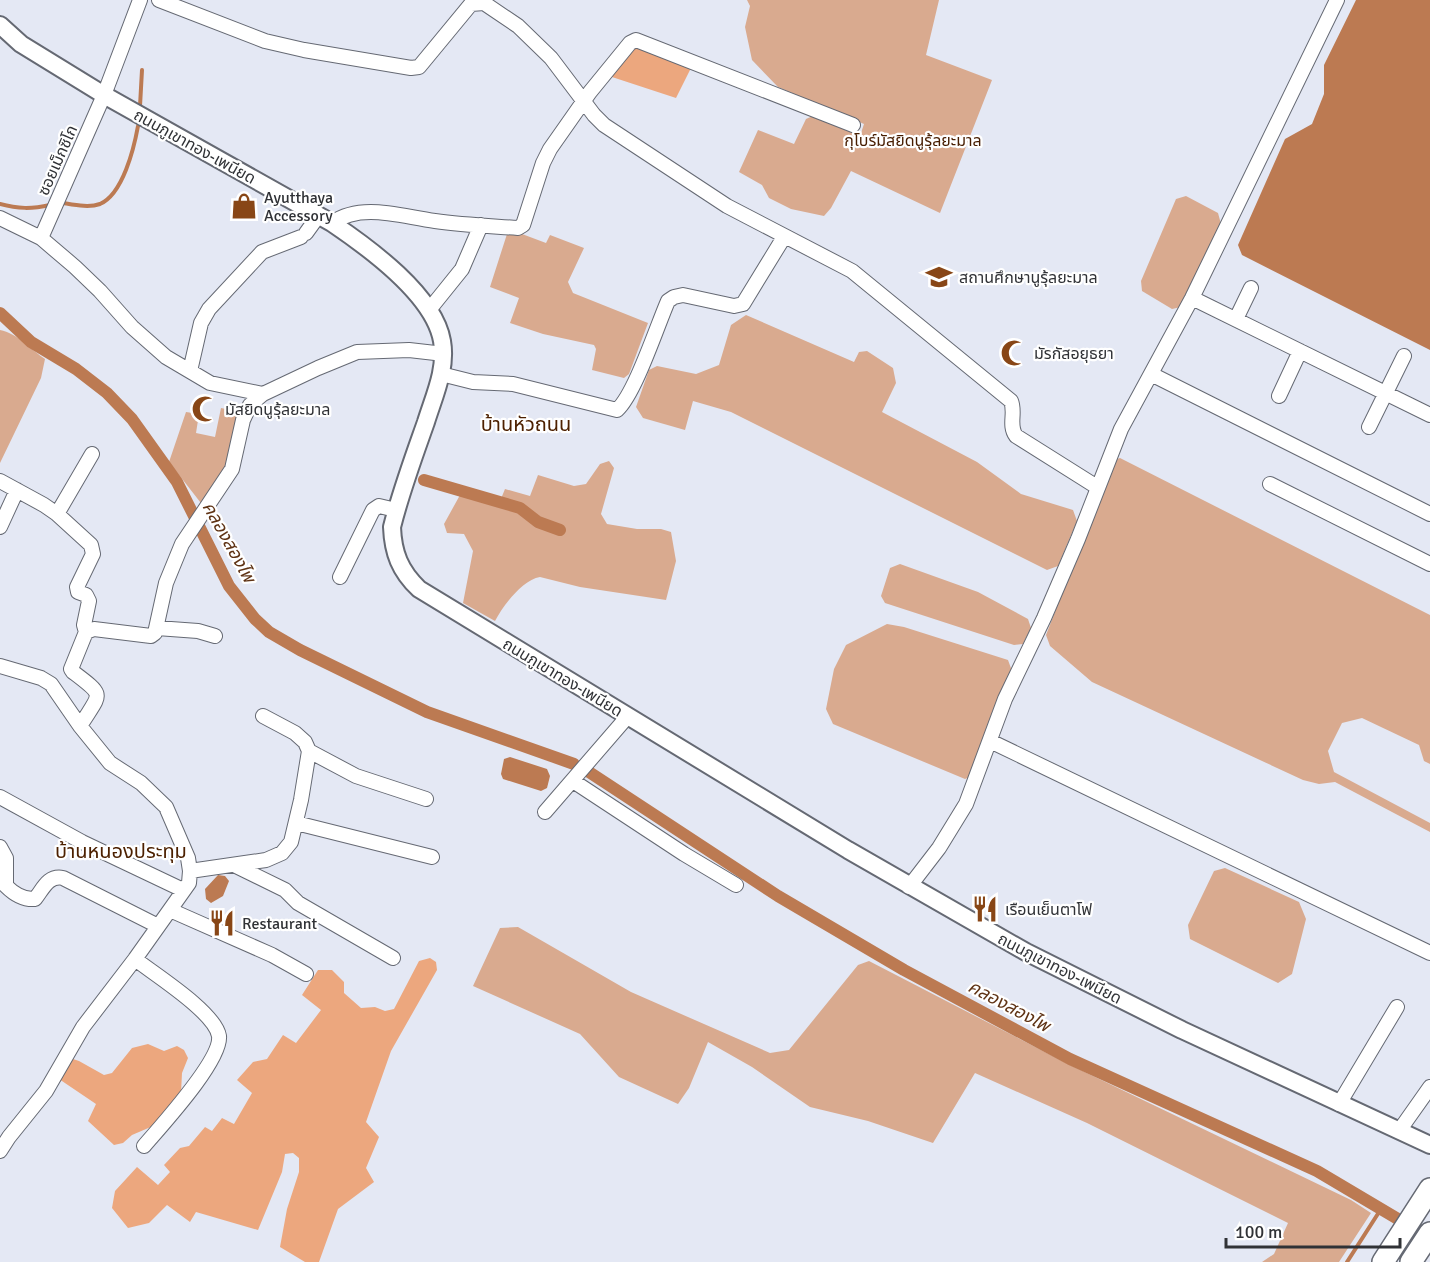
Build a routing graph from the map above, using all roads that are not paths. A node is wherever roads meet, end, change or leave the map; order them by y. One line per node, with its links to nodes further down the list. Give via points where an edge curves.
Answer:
1 (140, 0): 5 (street, ซอยเม็กซิโก)
2 (159, 0): 6 (street, via 265,41 411,68 419,68 471,4 484,3 518,26 552,58)
3 (1337, 0): 14 (street)
4 (0, 25): 5 (street, ถนนภูเขาทอง-เพนียด, via 21,44)
5 (104, 95): 9 (street, ถนนภูเขาทอง-เพนียด); 12 (street, ซอยเม็กซิโก)
6 (584, 101): 7 (street, via 630,43 642,40); 10 (street, via 550,149 523,225); 11 (street, via 603,125 727,206)
7 (853, 125)
8 (2, 219): 12 (street)
9 (325, 219): 10 (street, via 366,213); 15 (street, ถนนภูเขาทอง-เพนียด, via 398,274); 20 (street, via 303,235 262,252 210,309 201,323)
10 (482, 225): 15 (street, via 462,269)
11 (784, 237): 21 (street, via 743,304 734,306 683,296 668,301 631,390 617,410 513,384 473,382); 31 (street, via 852,271 1011,401 1011,426 1016,436)
12 (41, 238): 20 (street, via 166,357)
13 (1251, 288): 16 (street)
14 (1192, 298): 16 (street); 22 (street)
15 (429, 310): 18 (street, ถนนภูเขาทอง-เพนียด, via 440,332)
16 (1236, 319): 17 (street)
17 (1300, 351): 23 (street); 25 (street)
18 (444, 354): 21 (street, ถนนภูเขาทอง-เพนียด); 24 (street, via 409,350 357,352)
19 (1404, 356): 23 (street)
20 (190, 371): 24 (street, via 210,383)
21 (441, 374): 33 (street, ถนนภูเขาทอง-เพนียด)
22 (1150, 374): 31 (street); 35 (street)
23 (1386, 393): 26 (street); 27 (street)
24 (263, 394): 39 (street, via 250,405 243,420 232,469 182,544 166,583)
25 (1279, 396)
26 (1430, 415)
27 (1369, 427)
28 (92, 454): 34 (street)
29 (0, 482): 32 (street)
30 (1269, 484): 37 (street)
31 (1097, 487): 46 (street)
32 (17, 490): 34 (street); 36 (street)
33 (396, 510): 38 (street, via 379,506 373,510); 44 (street, ถนนภูเขาทอง-เพนียด, via 392,543 398,562 419,589)
34 (57, 514): 40 (street, via 93,550 77,587 89,601)
35 (1430, 514)
36 (0, 527)
37 (1430, 564)
38 (340, 577)
39 (157, 628): 40 (street, via 152,636 94,629); 41 (street)
40 (86, 632): 45 (street, via 71,669 94,688 98,698)
41 (215, 636)
42 (0, 666): 45 (street, via 51,684)
43 (263, 716): 47 (street, via 295,733)
44 (628, 716): 48 (street); 58 (street, ถนนภูเขาทอง-เพนียด)
45 (80, 726): 56 (street, via 110,763 141,783 166,807)
46 (990, 741): 58 (street, via 966,804); 62 (street)
47 (309, 751): 50 (street, via 356,776); 52 (street)
48 (573, 781): 51 (street); 57 (street)
49 (0, 797): 59 (street)
50 (426, 799)
51 (545, 812)
52 (296, 823): 54 (street); 55 (street, via 291,842 282,853)
53 (0, 847): 61 (street, via 6,858 6,886 12,893 35,899 49,879 63,878)
54 (432, 857)
55 (234, 865): 56 (street); 63 (street, via 285,890 298,903)
56 (190, 871): 59 (street, via 189,883)
57 (736, 885)
58 (909, 887): 68 (street, ถนนภูเขาทอง-เพนียด, via 1035,957)
59 (183, 890): 60 (street)
60 (170, 910): 61 (street); 65 (street)
61 (158, 926): 64 (street)
62 (1430, 953)
63 (393, 958)
64 (135, 959): 71 (street, via 198,1005 219,1036 215,1055 183,1101); 72 (street, via 83,1027 46,1091)
65 (306, 974)
66 (1397, 1007): 68 (street)
67 (1430, 1087): 69 (street)
68 (1339, 1104): 69 (street, ถนนภูเขาทอง-เพนียด)
69 (1399, 1131): 70 (street, ถนนภูเขาทอง-เพนียด)
70 (1430, 1145)
71 (144, 1146)
72 (0, 1151)
73 (1430, 1189): 75 (main road)
74 (1430, 1233): 76 (main road)
75 (1387, 1255)
76 (1411, 1262)

